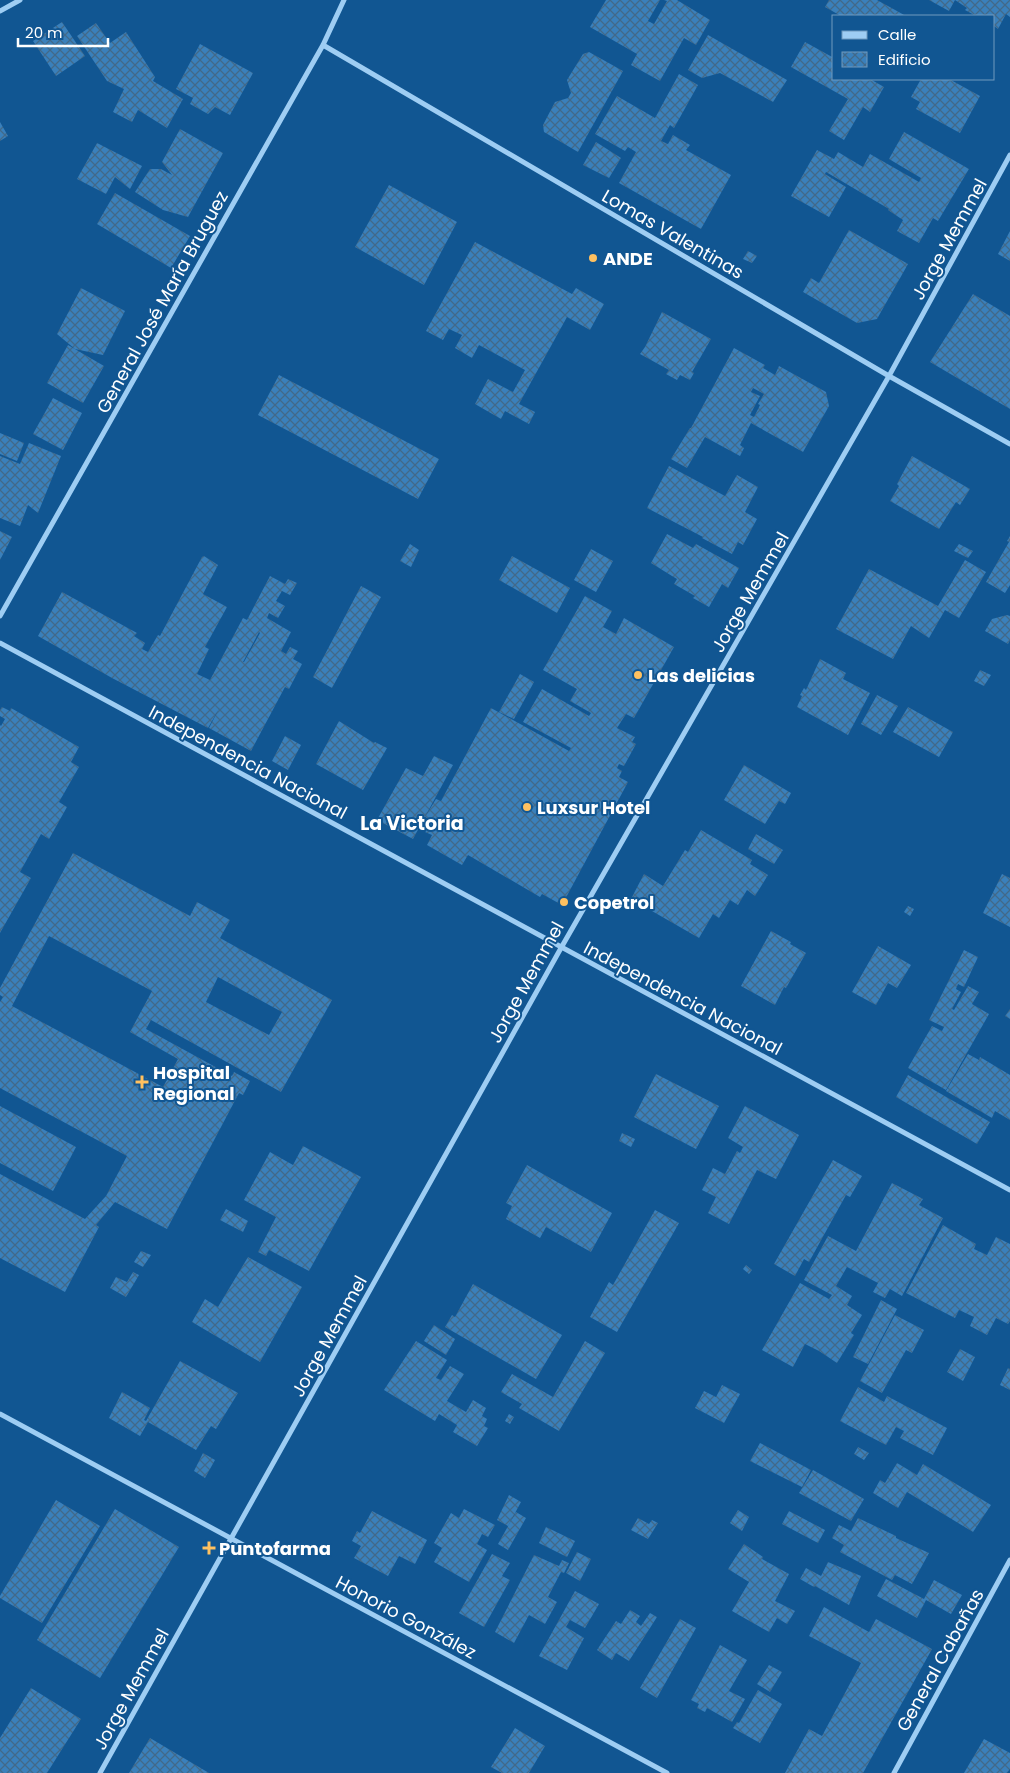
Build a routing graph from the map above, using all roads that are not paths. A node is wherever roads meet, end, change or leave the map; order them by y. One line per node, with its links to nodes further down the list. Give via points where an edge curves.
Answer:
1 (20, 0): 3 (street)
2 (344, 0): 4 (street, General José María Bruguez)
3 (0, 11)
4 (323, 45): 6 (street, Lomas Valentinas); 8 (street, General José María Bruguez)
5 (1010, 155): 6 (street, Jorge Memmel)
6 (889, 376): 7 (street, Lomas Valentinas); 10 (street, Jorge Memmel)
7 (1010, 444)
8 (0, 616)
9 (0, 643): 10 (street, Independencia Nacional)
10 (561, 948): 11 (street, Independencia Nacional); 13 (street, Jorge Memmel)
11 (1010, 1190)
12 (0, 1414): 13 (street, Honorio González)
13 (231, 1538): 15 (street, Jorge Memmel); 16 (street, Honorio González)
14 (1010, 1560): 17 (street, General Cabañas)
15 (100, 1773)
16 (666, 1773)
17 (894, 1773)

